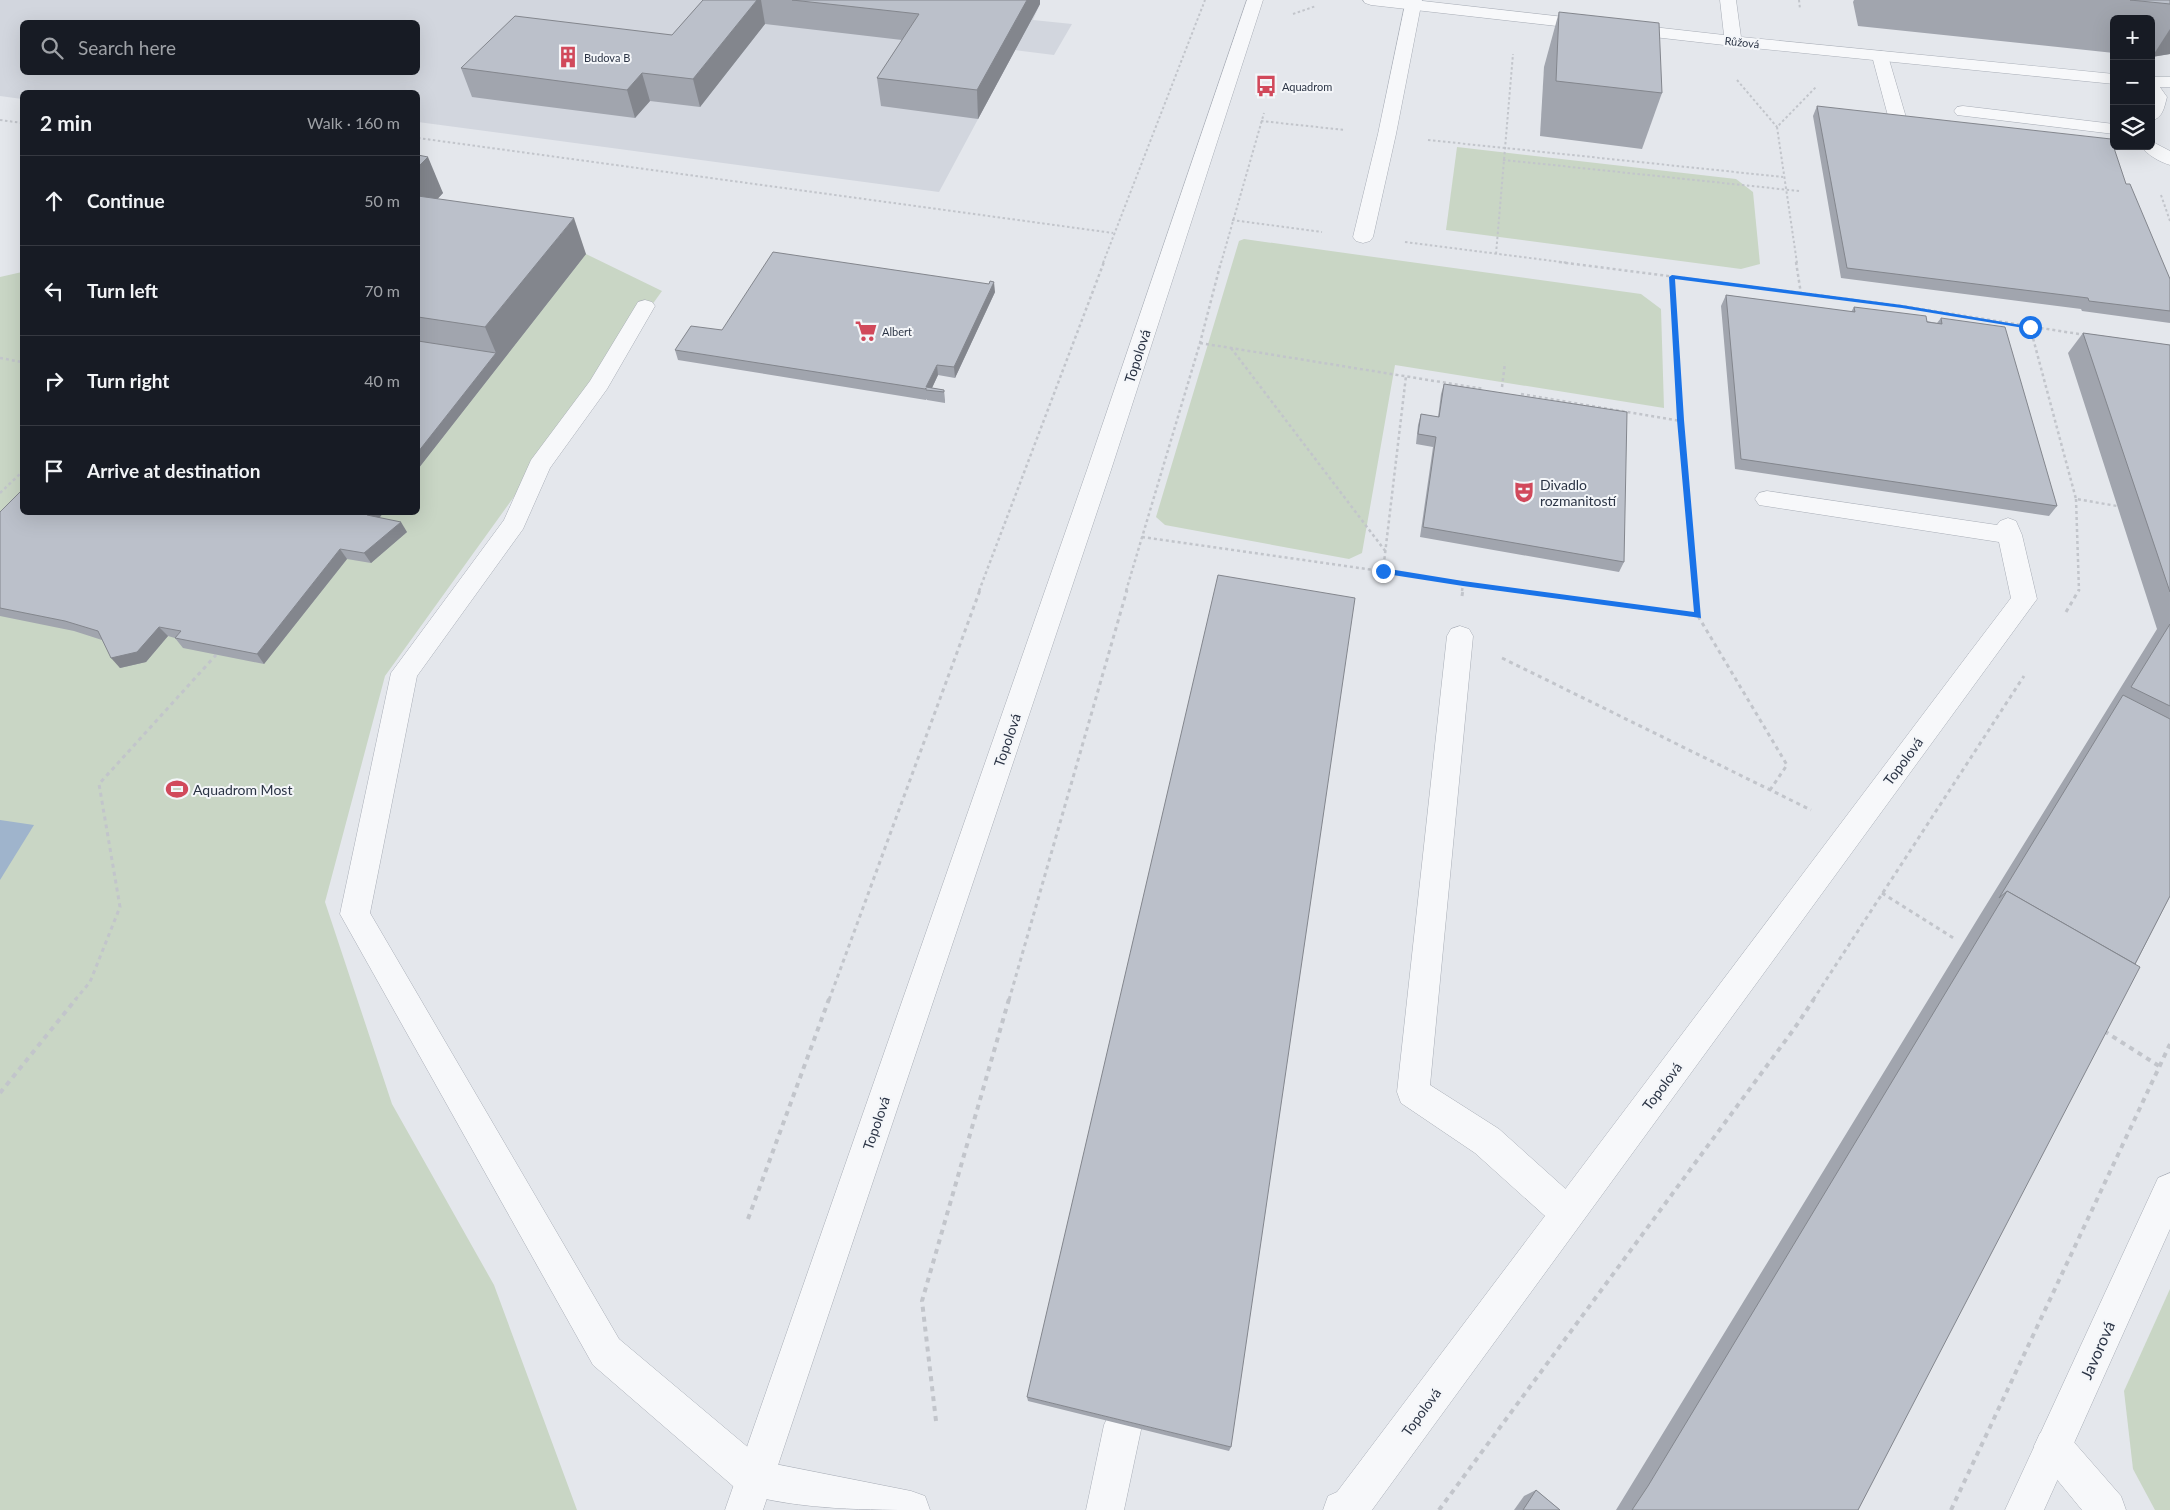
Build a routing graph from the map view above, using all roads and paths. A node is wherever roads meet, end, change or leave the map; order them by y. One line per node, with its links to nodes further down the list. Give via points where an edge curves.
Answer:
1 (1205, 0): 37 (path)
2 (1255, 0): 82 (street, Topolová, via 1099,470)
3 (1372, 0): 6 (street, Růžová)
4 (1728, 0): 12 (street)
5 (1799, 0): 8 (path)
6 (1414, 3): 10 (street, Růžová); 28 (street)
7 (1316, 6): 9 (path)
8 (1800, 10)
9 (1292, 14)
10 (1517, 16): 11 (street, Růžová); 30 (path)
11 (1702, 38): 12 (street, Růžová); 25 (path)
12 (1733, 41): 13 (street, Růžová)
13 (1849, 53): 14 (street, Růžová); 25 (path)
14 (1880, 56): 15 (street, Růžová); 27 (street)
15 (2110, 79)
16 (2155, 82): 17 (street)
17 (2170, 82)
18 (2155, 93): 19 (street, via 2158,97)
19 (2155, 110)
20 (1963, 111): 26 (street)
21 (1264, 112): 23 (path)
22 (0, 120): 24 (path)
23 (1261, 121): 28 (path); 36 (path)
24 (20, 123)
25 (1777, 127): 34 (path)
26 (2110, 129)
27 (1901, 130)
28 (1387, 134): 30 (path); 38 (street)
29 (420, 138): 37 (path)
30 (1504, 149): 33 (path); 34 (path)
31 (2155, 149): 32 (street)
32 (2170, 159)
33 (1503, 160): 35 (path, bridge); 39 (path)
34 (1783, 177): 41 (path)
35 (1799, 191)
36 (1232, 220): 38 (path); 45 (path)
37 (1113, 233): 78 (path)
38 (1363, 237): 39 (path)
39 (1496, 254): 40 (path)
40 (1672, 277): 41 (path); 54 (path)
41 (1801, 294): 43 (path, via 1902,306)
42 (645, 306): 82 (street, via 599,384 539,466 515,523 404,674 356,914 606,1352)
43 (2030, 327): 44 (path); 58 (path)
44 (2088, 336)
45 (1200, 343): 46 (path); 60 (path)
46 (1230, 348): 50 (path); 61 (path)
47 (0, 358): 48 (path)
48 (20, 362)
49 (1505, 363): 51 (path)
50 (1406, 376): 52 (path); 61 (path)
51 (1502, 387)
52 (1484, 389)
53 (1521, 394): 54 (path)
54 (1681, 420): 63 (path)
55 (20, 474): 56 (path)
56 (0, 493)
57 (1766, 499): 69 (street, Topolová, via 2009,531 2024,599)
58 (2076, 499): 59 (path); 64 (path, via 2079,592)
59 (2117, 506)
60 (1142, 537): 62 (path); 79 (path, via 922,1301)
61 (1386, 552): 62 (path)
62 (1383, 571): 63 (path)
63 (1698, 616): 68 (path, via 1788,765)
64 (2063, 617)
65 (1460, 636): 68 (path); 77 (street, via 1413,1092 1486,1141)
66 (216, 655): 75 (path, via 99,784 120,907 90,982)
67 (2030, 668): 70 (path)
68 (1769, 790): 69 (path)
69 (1852, 831): 77 (street, Topolová)
70 (1882, 893): 71 (path); 86 (path, via 1794,1029)
71 (1955, 939)
72 (2101, 1030): 74 (path)
73 (2170, 1044): 74 (path)
74 (2159, 1066): 87 (path)
75 (0, 1094)
76 (2170, 1190): 81 (street, Javorová)
77 (1567, 1213): 85 (street, Topolová, via 1351,1506)
78 (748, 1219)
79 (936, 1421)
80 (1123, 1425): 84 (street)
81 (2053, 1446): 88 (street, Javorová); 89 (street)
82 (750, 1494): 83 (street)
83 (911, 1510)
84 (1105, 1510)
85 (1342, 1510)
86 (1439, 1510)
87 (1951, 1510)
88 (2024, 1510)
89 (2107, 1510)

